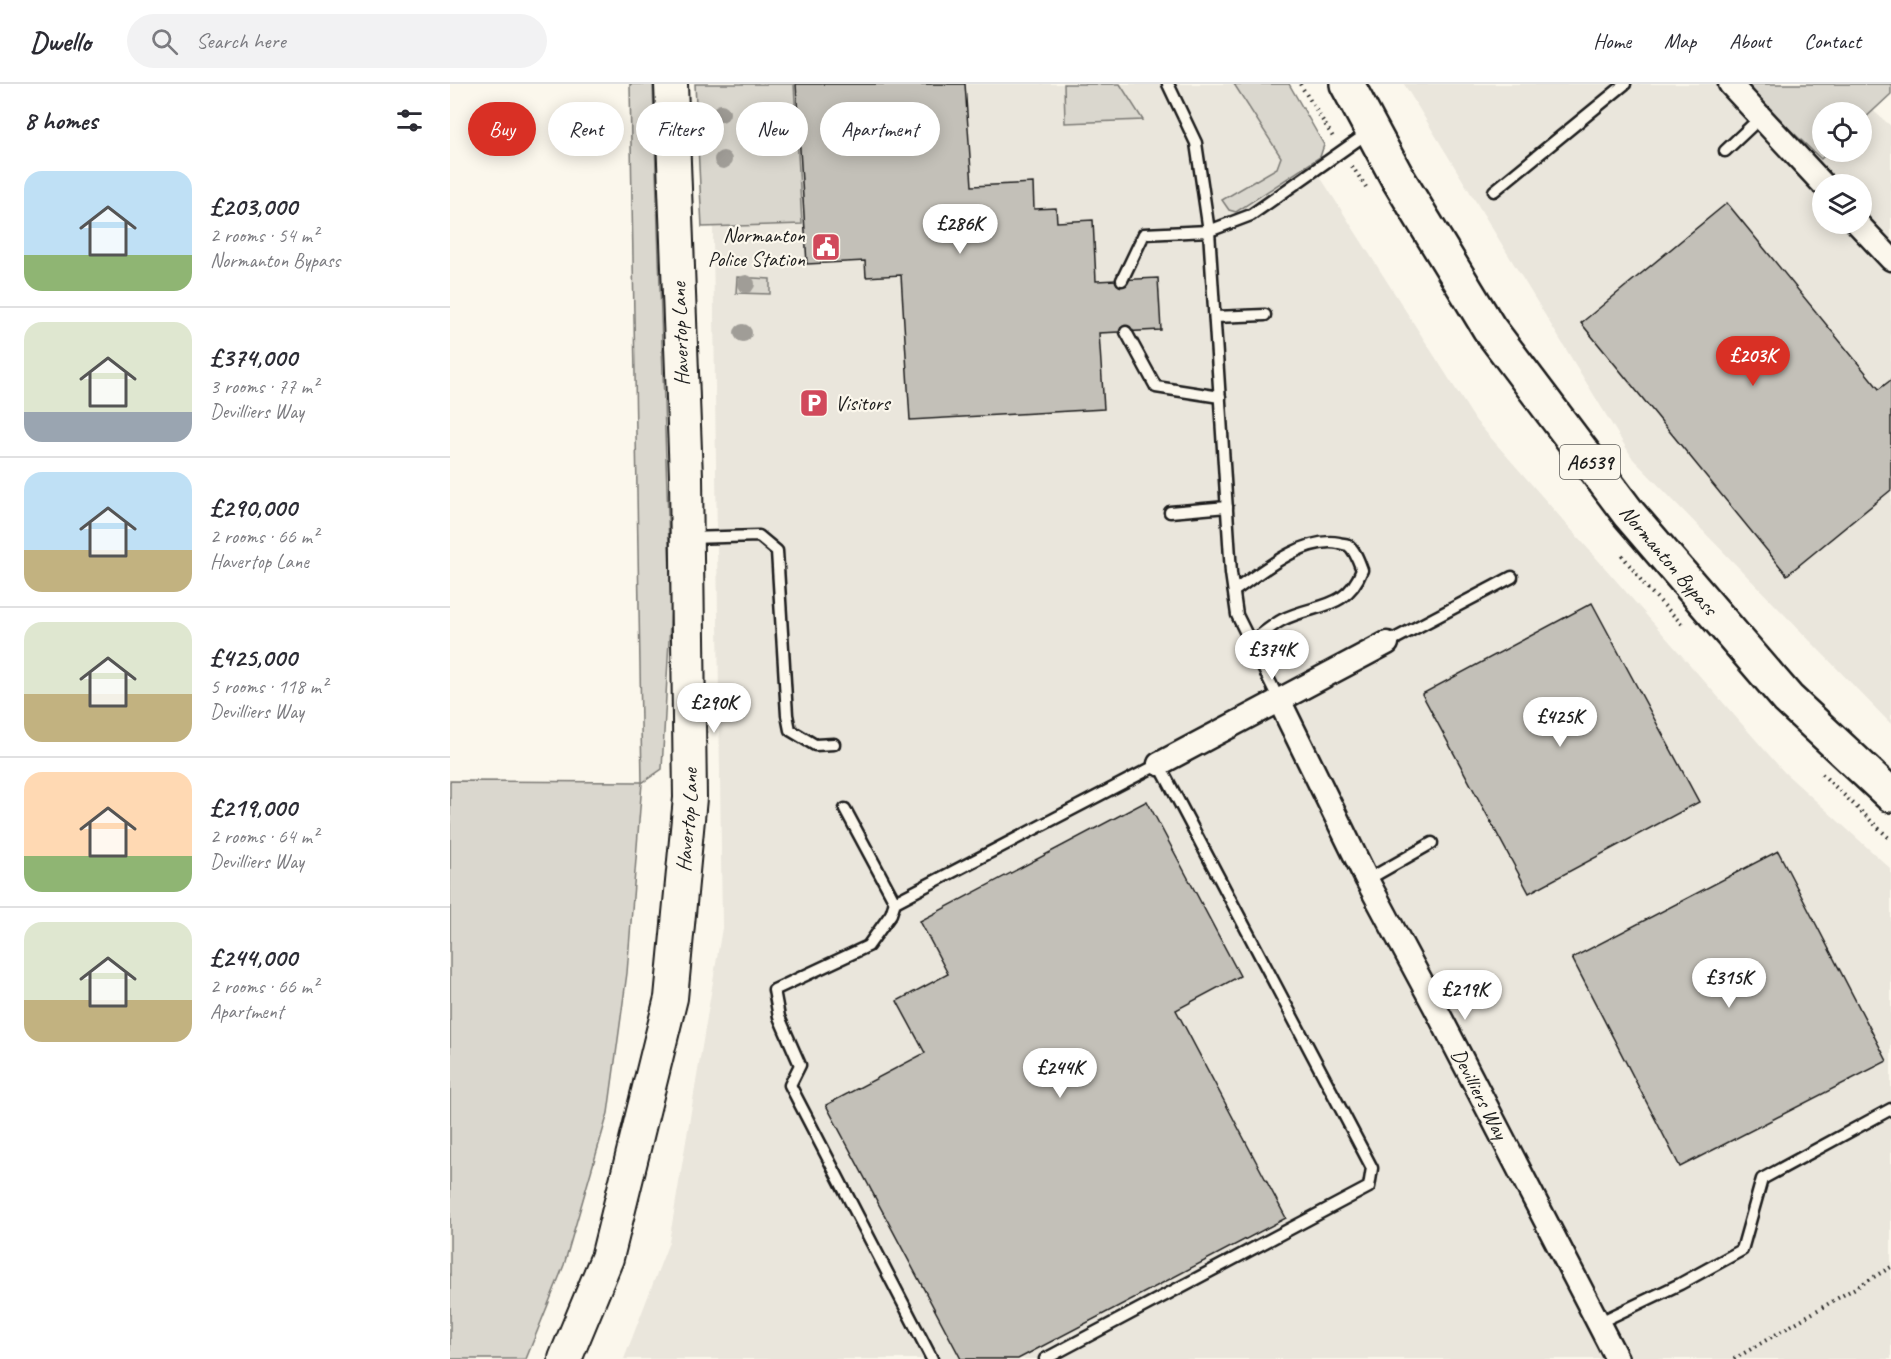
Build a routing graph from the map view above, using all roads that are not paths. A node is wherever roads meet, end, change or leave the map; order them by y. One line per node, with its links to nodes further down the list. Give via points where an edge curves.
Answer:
1 (670, 84): 21 (main road, Havertop Lane)
2 (1168, 84): 11 (lane, via 1196,143)
3 (1347, 84): 7 (main road, Normanton Bypass / A6539)
4 (1625, 84): 10 (lane)
5 (1730, 84): 6 (street)
6 (1761, 117): 8 (lane); 9 (street)
7 (1372, 130): 11 (lane, via 1251,215); 29 (main road, Normanton Bypass / A6539, via 1489,328 1629,514 1788,699)
8 (1725, 151)
9 (1814, 174)
10 (1494, 191)
11 (1209, 231): 14 (lane, via 1144,234); 16 (lane)
12 (1867, 234): 13 (street)
13 (1891, 259)
14 (1122, 280)
15 (1265, 315): 16 (lane)
16 (1215, 317): 18 (lane)
17 (1126, 332): 18 (lane, via 1156,387)
18 (1220, 397): 19 (lane)
19 (1227, 507): 20 (lane); 23 (lane)
20 (1170, 512)
21 (687, 538): 27 (lane, via 759,536 777,551 790,730 815,745); 38 (main road, Havertop Lane, via 690,798 671,998 607,1258)
22 (1512, 577): 25 (lane)
23 (1234, 591): 24 (lane, via 1237,615); 24 (lane, via 1275,562 1315,544 1348,545 1362,570 1356,585 1343,598 1282,621)
24 (1251, 642): 26 (lane)
25 (1387, 643): 26 (street)
26 (1279, 700): 28 (street); 32 (street, Devilliers Way)
27 (834, 744)
28 (1159, 764): 33 (lane); 40 (lane, via 1372,1168 1369,1187)
29 (1891, 795)
30 (845, 809): 33 (lane)
31 (1432, 843): 32 (lane)
32 (1367, 880): 35 (street, Devilliers Way)
33 (895, 902): 39 (lane, via 868,946 774,990 779,1017 800,1065 790,1085)
34 (1470, 988): 35 (lane)
35 (1435, 1007): 37 (street, Devilliers Way)
36 (1891, 1108): 37 (lane, via 1762,1179 1742,1250)
37 (1598, 1323): 41 (street, Devilliers Way)
38 (566, 1359)
39 (932, 1359)
40 (1045, 1359)
41 (1617, 1359)

